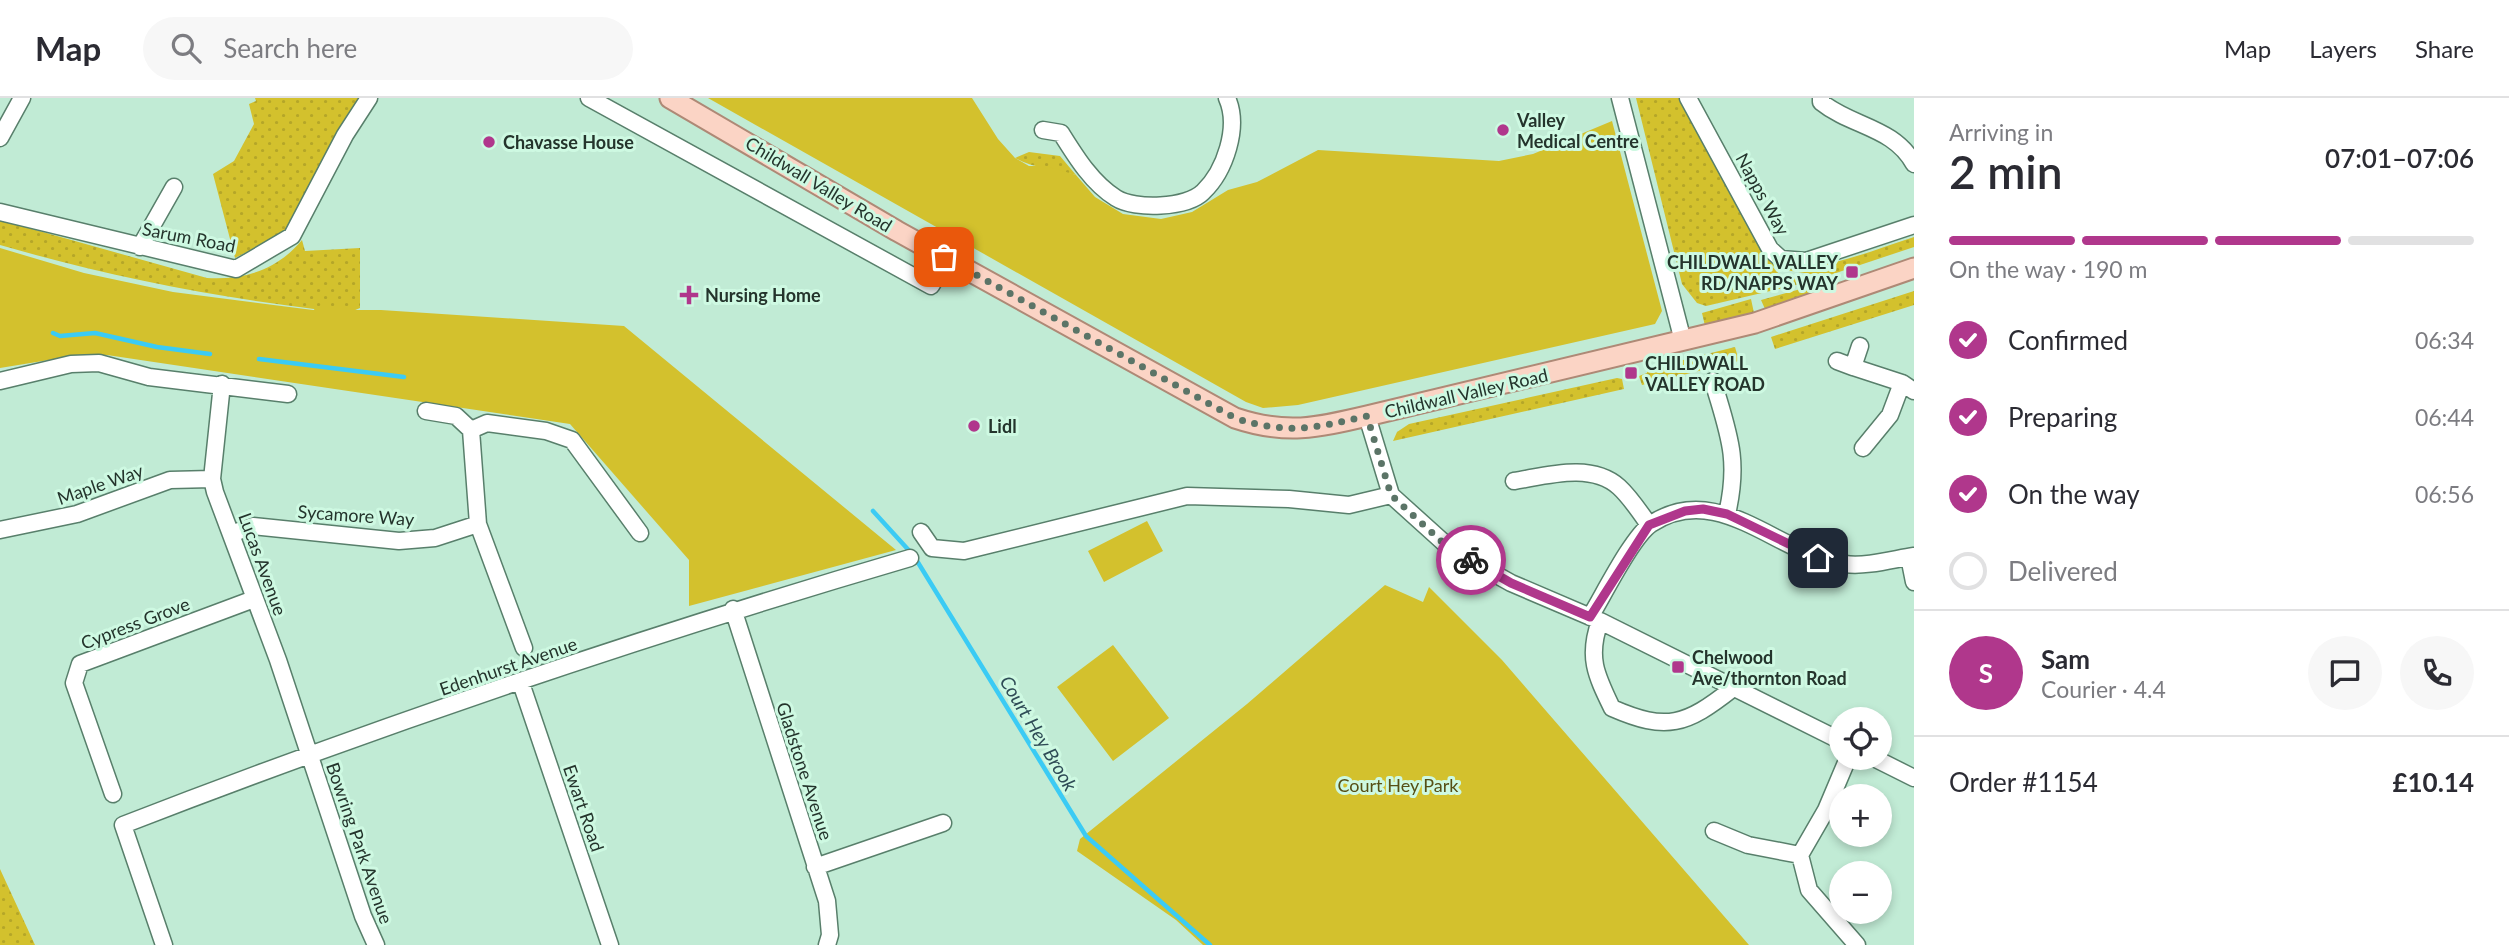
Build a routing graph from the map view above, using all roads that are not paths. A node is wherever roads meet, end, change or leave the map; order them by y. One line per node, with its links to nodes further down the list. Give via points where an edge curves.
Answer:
1 (22, 98): 10 (street)
2 (369, 98): 15 (street, Sarum Road, via 292,236 236,270)
3 (589, 98): 16 (street, via 931,286)
4 (670, 98): 16 (main road, Childwall Valley Road)
5 (1227, 98): 9 (street, via 1231,132 1225,159 1205,191 1180,202 1138,205 1117,199 1093,179 1062,133)
6 (1620, 98): 18 (street)
7 (1688, 98): 14 (street, Napps Way, via 1770,249 1781,259 1806,261)
8 (1821, 98): 11 (street, via 1837,115 1900,143)
9 (1043, 130)
10 (0, 138)
11 (1914, 164)
12 (174, 187): 15 (street)
13 (0, 212): 15 (street, Sarum Road)
14 (1914, 225)
15 (140, 247)
16 (947, 259): 28 (main road, Childwall Valley Road, via 1235,418 1282,430 1310,429)
17 (1914, 268): 18 (main road, Childwall Valley Road, via 1763,320)
18 (1683, 341): 28 (main road, Childwall Valley Road)
19 (1860, 346): 21 (street)
20 (1837, 361): 21 (street)
21 (1853, 367): 25 (street)
22 (0, 381): 24 (street, via 71,364 99,363 149,377)
23 (1713, 381): 34 (street, via 1733,453 1733,489)
24 (222, 384): 26 (street); 31 (street, Lucas Avenue)
25 (1908, 387): 30 (street)
26 (288, 394)
27 (426, 411): 29 (street, via 456,416)
28 (1367, 416): 33 (street)
29 (471, 430): 35 (street); 39 (street, via 487,423 546,430 572,440)
30 (1863, 448)
31 (212, 479): 37 (street, Maple Way, via 170,480 77,514); 40 (street, Lucas Avenue)
32 (1514, 481): 36 (street, via 1574,473 1602,476 1621,488)
33 (1391, 495): 38 (street, via 1349,505 1187,496 964,551 932,548); 46 (street, via 1451,550 1511,583)
34 (1727, 514): 36 (street, via 1685,511); 41 (street, via 1818,558 1847,565)
35 (478, 524): 40 (street, Sycamore Way, via 435,538 399,541 253,526); 47 (street)
36 (1649, 525): 46 (street)
37 (0, 530)
38 (921, 532)
39 (640, 533)
40 (231, 534): 44 (street, Lucas Avenue)
41 (1911, 556): 43 (street)
42 (910, 558): 45 (street, Edenhurst Avenue)
43 (1914, 582)
44 (254, 599): 51 (street, Lucas Avenue); 55 (street, Cypress Grove, via 80,664 74,683)
45 (733, 609): 48 (street, Edenhurst Avenue); 59 (street, Gladstone Avenue)
46 (1595, 619): 49 (street); 49 (street, via 1592,645 1597,677 1612,708 1641,720 1675,723 1711,706)
47 (524, 648)
48 (521, 683): 51 (street, Edenhurst Avenue); 62 (street, Ewart Road)
49 (1732, 689): 50 (street)
50 (1829, 735)
51 (309, 753): 60 (street, Edenhurst Avenue, via 123,825); 61 (street, Bowring Park Avenue)
52 (1892, 767): 54 (street)
53 (1843, 770): 58 (street)
54 (1914, 778)
55 (113, 794)
56 (943, 823): 59 (street)
57 (1714, 831): 58 (street, via 1748,845)
58 (1800, 855): 64 (street, via 1809,890)
59 (815, 867): 63 (street, Gladstone Avenue, via 827,901)
60 (163, 945)
61 (376, 945)
62 (610, 945)
63 (827, 945)
64 (1857, 945)

